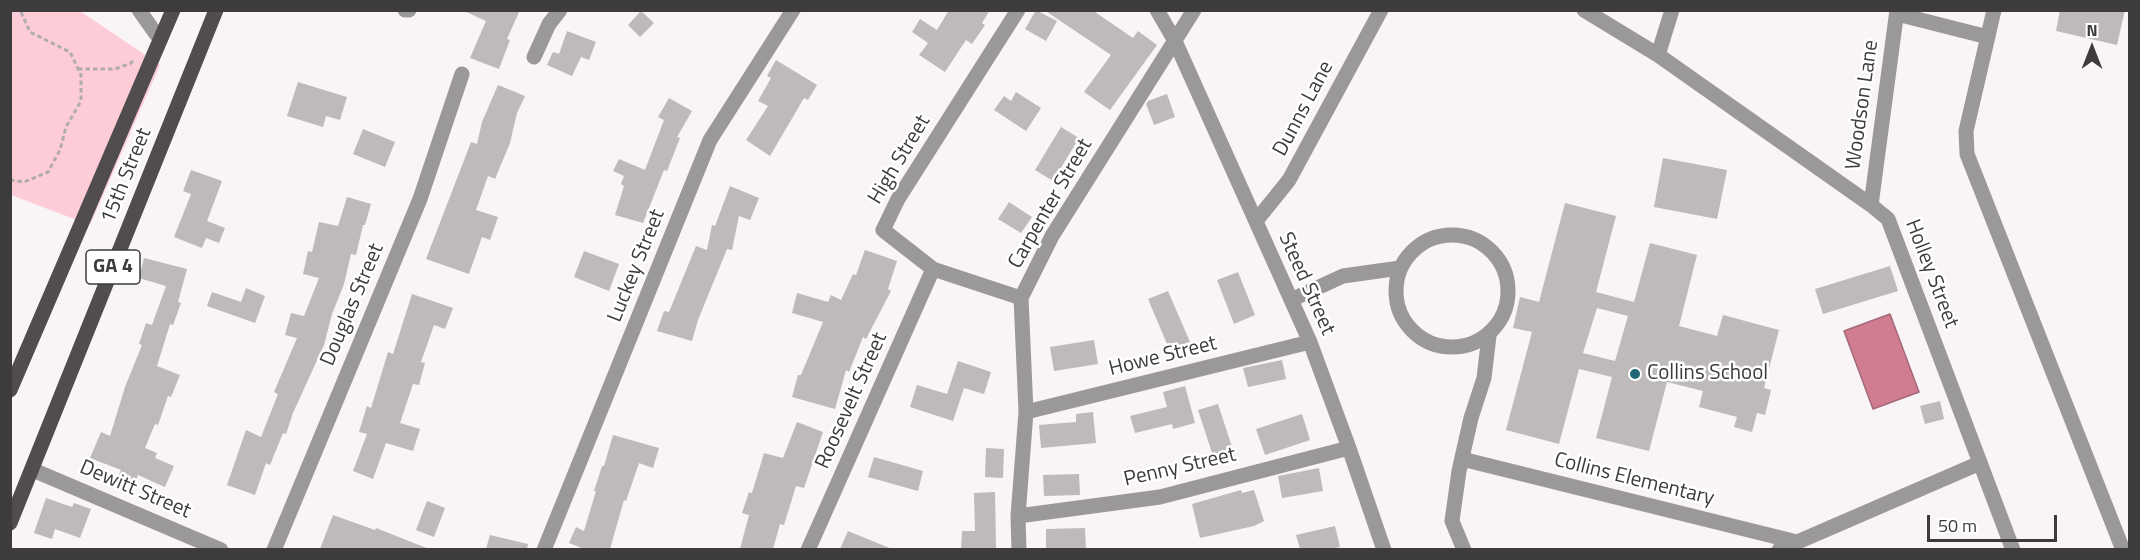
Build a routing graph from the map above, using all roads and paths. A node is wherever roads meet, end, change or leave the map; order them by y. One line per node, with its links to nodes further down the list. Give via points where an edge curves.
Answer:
1 (20, 10): 21 (path, via 30,32 69,52)
2 (139, 10): 16 (street)
3 (173, 10): 16 (main road, 15th Street / GA 4)
4 (216, 10): 37 (main road, 15th Street / GA 4)
5 (560, 10): 20 (street)
6 (793, 10): 43 (street, Luckey Street, via 710,140)
7 (1018, 10): 27 (street, High Street, via 898,198 883,230)
8 (1157, 10): 17 (street, Steed Street)
9 (1194, 10): 17 (street, Carpenter Street)
10 (1381, 10): 25 (street, Dunns Lane, via 1289,180)
11 (1584, 10): 18 (street, Holley Street)
12 (1672, 10): 18 (street)
13 (1994, 10): 15 (street)
14 (1897, 12): 15 (street); 24 (street, Woodson Lane)
15 (1988, 37): 50 (street, via 1966,131 1967,154)
16 (161, 38): 32 (main road, 15th Street / GA 4)
17 (1175, 41): 25 (street, Steed Street); 28 (street, Carpenter Street, via 1052,236)
18 (1658, 55): 24 (street, Holley Street)
19 (137, 56): 21 (path, via 115,69)
20 (534, 57)
21 (78, 69): 23 (path, via 81,101 48,172 24,182)
22 (462, 74): 42 (street, Douglas Street, via 420,198)
23 (10, 180)
24 (1871, 205): 36 (street, Holley Street, via 1888,219)
25 (1256, 221): 29 (street, Steed Street)
26 (1400, 268): 29 (street, via 1343,276); 30 (street, via 1395,293 1405,324 1428,343 1458,348); 30 (street, via 1415,247 1449,234 1470,237 1492,250 1504,266 1510,295)
27 (933, 269): 28 (street, High Street); 44 (street, Roosevelt Street)
28 (1021, 298): 33 (street, Carpenter Street)
29 (1291, 300): 31 (street, Steed Street)
30 (1489, 336): 35 (street, via 1484,378)
31 (1310, 342): 33 (street, Howe Street); 34 (street, Steed Street)
32 (10, 390)
33 (1026, 412): 38 (street, Carpenter Street)
34 (1349, 448): 38 (street, Penny Street, via 1160,498); 46 (street, Steed Street)
35 (1462, 459): 40 (street, Collins Elementary); 47 (street, via 1452,521)
36 (1980, 463): 40 (street); 49 (street, Holley Street)
37 (33, 470): 39 (main road, 15th Street / GA 4); 41 (street, Dewitt Street)
38 (1018, 516): 45 (street, Carpenter Street)
39 (10, 524)
40 (1797, 542): 48 (street)
41 (221, 549)
42 (274, 549)
43 (544, 549)
44 (808, 549)
45 (1018, 549)
46 (1384, 549)
47 (1464, 549)
48 (1779, 549)
49 (2013, 549)
50 (2123, 549)

